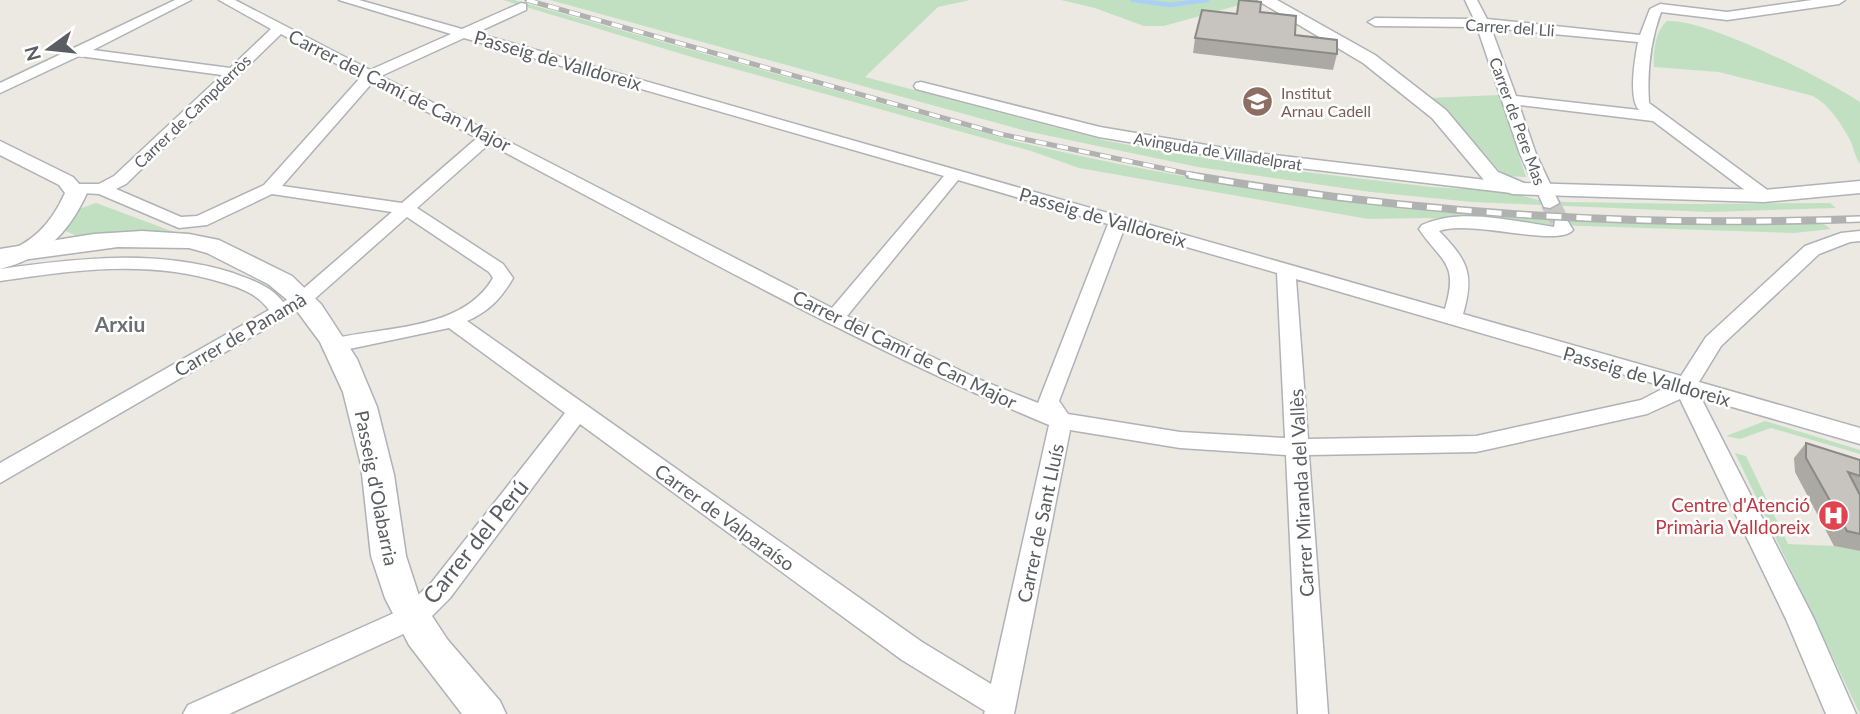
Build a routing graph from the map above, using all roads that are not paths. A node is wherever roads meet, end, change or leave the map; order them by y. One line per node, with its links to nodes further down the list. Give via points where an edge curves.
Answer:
1 (185, 0): 13 (street)
2 (225, 0): 10 (street, Carrer del Camí de Can Major)
3 (345, 0): 11 (street, Passeig de Valldoreix)
4 (1265, 0): 27 (street, via 1369,59 1439,114 1491,177)
5 (1471, 0): 9 (street, Carrer de Pere Mas)
6 (1839, 0): 12 (street, via 1727,16 1660,8)
7 (521, 7): 11 (street)
8 (1375, 22): 9 (street, Carrer del Lli)
9 (1484, 23): 12 (street, Carrer del Lli); 18 (street, Carrer de Pere Mas)
10 (280, 28): 14 (street, Carrer de Campderròs); 15 (street, Carrer del Camí de Can Major)
11 (465, 35): 15 (street); 22 (street, Passeig de Valldoreix)
12 (1644, 39): 19 (street, via 1639,73 1642,105)
13 (78, 52): 14 (street); 17 (street)
14 (232, 72): 25 (street, Carrer de Campderròs, via 120,180)
15 (371, 75): 20 (street, Carrer del Camí de Can Major); 26 (street)
16 (921, 86): 27 (street, Avinguda de Villadelprat, via 1099,132 1248,157)
17 (0, 89)
18 (1511, 100): 19 (street); 29 (street, Carrer de Pere Mas)
19 (1653, 116): 28 (street)
20 (489, 136): 30 (street, Carrer de Panamà); 44 (street, Carrer del Camí de Can Major)
21 (0, 147): 24 (street)
22 (954, 174): 31 (street, Passeig de Valldoreix); 44 (street)
23 (1860, 187): 28 (street)
24 (72, 188): 25 (street); 33 (street, via 74,198)
25 (102, 189): 34 (street, via 179,223)
26 (271, 189): 30 (street); 34 (street)
27 (1520, 189): 29 (street)
28 (1764, 196): 29 (street)
29 (1546, 197)
30 (407, 209): 43 (street, Carrer de Panamà); 46 (street, via 496,268 503,278 499,292)
31 (1118, 222): 41 (street, Passeig de Valldoreix); 50 (street, Carrer de Sant Lluís, via 1048,401)
32 (1561, 224): 45 (street, via 1564,230 1556,233 1457,221 1428,229 1458,268 1461,290)
33 (46, 228): 34 (street, via 70,238); 36 (street, via 43,243); 38 (street)
34 (185, 232): 36 (main road); 39 (main road)
35 (1860, 236): 48 (street, via 1812,250 1713,342)
36 (33, 251): 37 (street); 38 (main road); 40 (street)
37 (75, 252): 39 (main road, via 156,250); 40 (main road)
38 (0, 255)
39 (235, 259): 43 (main road, Passeig d'Olabarria, via 287,285)
40 (0, 263)
41 (1286, 271): 45 (street, Passeig de Valldoreix); 52 (street, Carrer Miranda del Vallès)
42 (0, 275): 43 (street, Passeig d'Olabarria, via 110,261 176,264 225,276)
43 (291, 305): 47 (main road, Passeig d'Olabarria); 53 (street, Carrer de Panamà)
44 (835, 318): 50 (street, Carrer del Camí de Can Major, via 970,384)
45 (1452, 318): 48 (street, Passeig de Valldoreix)
46 (454, 322): 47 (street); 49 (street, Carrer de Valparaíso)
47 (335, 345): 54 (main road, Passeig d'Olabarria, via 362,404 380,483 385,542 395,580)
48 (1685, 387): 51 (street, Passeig de Valldoreix); 52 (street, Carrer del Camí de Can Major, via 1647,406 1476,444); 59 (street, via 1800,619)
49 (578, 411): 54 (street, Carrer del Perú, via 441,590); 55 (street, Carrer de Valparaíso)
50 (1062, 421): 52 (street, Carrer del Camí de Can Major, via 1180,440); 55 (street, Carrer de Sant Lluís)
51 (1860, 436)
52 (1299, 447): 58 (street, Carrer Miranda del Vallès)
53 (0, 474)
54 (413, 617): 56 (street, Carrer del Perú); 57 (main road, Passeig d'Olabarria, via 442,663)
55 (1000, 709)
56 (198, 714)
57 (486, 714)
58 (1313, 714)
59 (1841, 714)

